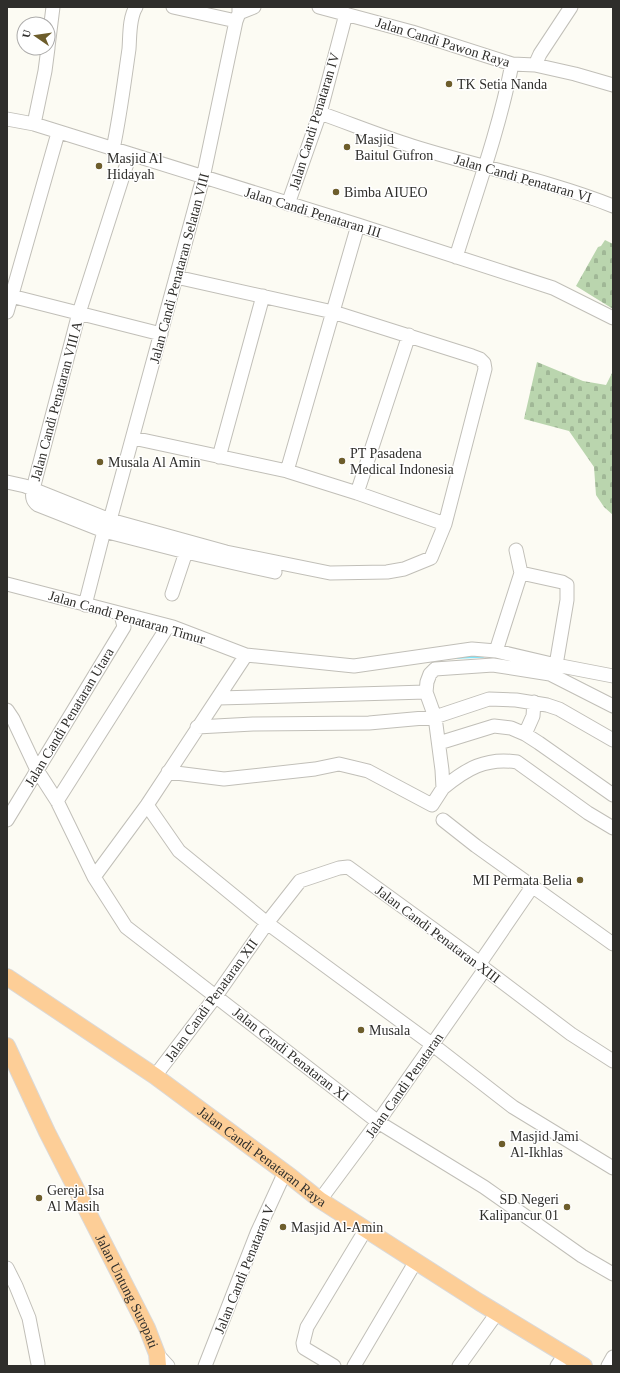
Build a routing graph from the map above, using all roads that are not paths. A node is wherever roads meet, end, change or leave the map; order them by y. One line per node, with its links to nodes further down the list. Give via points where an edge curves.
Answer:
1 (136, 7): 16 (street)
2 (174, 7): 6 (street)
3 (254, 7): 6 (street)
4 (319, 7): 7 (street, Jalan Candi Pawon Raya)
5 (571, 7): 10 (street)
6 (238, 14): 19 (street, Jalan Candi Penataran Selatan VIII)
7 (346, 14): 9 (street, Jalan Candi Pawon Raya); 12 (street, Jalan Candi Penataran IV)
8 (47, 56): 14 (street)
9 (512, 64): 10 (street, Jalan Candi Pawon Raya); 18 (street, via 506,97)
10 (535, 65): 11 (street, Jalan Candi Pawon Raya)
11 (613, 85)
12 (320, 113): 18 (street, Jalan Candi Penataran VI, via 412,146); 20 (street, Jalan Candi Penataran IV)
13 (7, 119): 14 (street, Jalan Candi Penataran III)
14 (34, 124): 15 (street, Jalan Candi Penataran III)
15 (58, 133): 16 (street, Jalan Candi Penataran III); 25 (street)
16 (113, 149): 17 (street, Jalan Candi Penataran III)
17 (130, 154): 19 (street, Jalan Candi Penataran III); 29 (street, Jalan Candi Penataran VIII A)
18 (484, 166): 21 (street, Jalan Candi Penataran VI); 23 (street)
19 (203, 178): 20 (street, Jalan Candi Penataran III); 24 (street, Jalan Candi Penataran Selatan VIII)
20 (288, 204): 22 (street, Jalan Candi Penataran III)
21 (613, 206)
22 (358, 225): 23 (street, Jalan Candi Penataran III); 28 (street)
23 (456, 257): 30 (street, Jalan Candi Penataran III, via 553,288)
24 (176, 277): 26 (street); 31 (street, Jalan Candi Penataran Selatan VIII)
25 (9, 295): 27 (street); 29 (street)
26 (263, 296): 28 (street); 34 (street)
27 (7, 312)
28 (333, 312): 32 (street); 35 (street)
29 (79, 313): 31 (street); 37 (street, Jalan Candi Penataran VIII A)
30 (613, 318)
31 (161, 334): 33 (street, Jalan Candi Penataran Selatan VIII)
32 (409, 335): 38 (street); 39 (street, via 472,356 484,363 485,369)
33 (133, 438): 34 (street); 40 (street, Jalan Candi Penataran Selatan VIII)
34 (219, 457): 35 (street)
35 (287, 471): 38 (street)
36 (7, 482): 37 (street)
37 (33, 489): 40 (street)
38 (357, 493): 39 (street)
39 (445, 524): 40 (street, via 431,558 416,565 387,572 330,573)
40 (107, 526): 42 (street); 47 (street, Jalan Candi Penataran Selatan VIII)
41 (516, 550): 44 (street)
42 (186, 552): 43 (street); 46 (street)
43 (275, 572)
44 (521, 573): 50 (street); 52 (street, via 567,585 567,600)
45 (7, 584): 47 (street, Jalan Candi Penataran Timur)
46 (172, 594)
47 (85, 605): 48 (street, Jalan Candi Penataran Timur)
48 (121, 614): 49 (street, Jalan Candi Penataran Timur); 64 (street, Jalan Candi Penataran Utara, via 124,627)
49 (168, 626): 51 (street, Jalan Candi Penataran Timur); 68 (street)
50 (496, 651): 51 (street, Jalan Candi Penataran Timur, via 472,649 354,666); 52 (street, Jalan Candi Penataran Timur)
51 (246, 654): 55 (street)
52 (556, 665): 53 (street, Jalan Candi Penataran Timur)
53 (613, 676)
54 (426, 692): 55 (street); 57 (street, via 430,674 435,669 493,665 550,674); 59 (street)
55 (218, 698): 60 (street)
56 (534, 702): 59 (street, via 489,699); 61 (street, via 533,716); 62 (street, via 559,709)
57 (613, 706)
58 (7, 710): 64 (street, Jalan Candi Penataran XI)
59 (435, 717): 60 (street, via 369,723); 63 (street)
60 (197, 727): 65 (street)
61 (525, 734): 63 (street, via 511,728 494,726); 67 (street)
62 (613, 740)
63 (439, 743): 66 (street)
64 (37, 770): 68 (street, Jalan Candi Penataran XI); 70 (street, Jalan Candi Penataran Utara)
65 (168, 772): 66 (street, via 224,779 339,764 368,771 432,805); 69 (street)
66 (443, 788): 72 (street, via 462,773 480,764 503,760 517,762)
67 (613, 795)
68 (58, 801): 73 (street, Jalan Candi Penataran XI)
69 (147, 805): 73 (street); 75 (street, via 179,852)
70 (7, 820)
71 (443, 820): 74 (street)
72 (613, 828)
73 (94, 877): 79 (street, Jalan Candi Penataran XI, via 126,927)
74 (532, 886): 76 (street); 77 (street, Jalan Candi Penataran)
75 (267, 923): 77 (street, Jalan Candi Penataran XIII, via 300,881 348,867); 79 (street, Jalan Candi Penataran XII); 80 (street)
76 (613, 944)
77 (483, 966): 80 (street, Jalan Candi Penataran); 82 (street, Jalan Candi Penataran XIII, via 571,1034)
78 (7, 977): 83 (main road, Jalan Candi Penataran Raya)
79 (216, 996): 83 (street, Jalan Candi Penataran XII); 84 (street, Jalan Candi Penataran XI)
80 (433, 1045): 84 (street, Jalan Candi Penataran); 85 (street, via 514,1107)
81 (7, 1046): 94 (main road, Jalan Untung Suropati, via 47,1132 147,1328)
82 (613, 1061)
83 (156, 1076): 86 (main road, Jalan Candi Penataran Raya)
84 (378, 1122): 87 (street, Jalan Candi Penataran); 91 (street, Jalan Candi Penataran XI, via 484,1187 582,1256)
85 (613, 1168)
86 (285, 1172): 87 (main road, Jalan Candi Penataran Raya); 98 (street, Jalan Candi Penataran V, via 257,1233)
87 (320, 1200): 88 (main road, Jalan Candi Penataran Raya)
88 (366, 1229): 89 (main road, Jalan Candi Penataran Raya); 99 (street, via 308,1327 303,1343 304,1348)
89 (416, 1261): 92 (main road, Jalan Candi Penataran Raya); 100 (street)
90 (7, 1268): 96 (street, via 29,1318)
91 (613, 1274)
92 (497, 1313): 95 (main road, Jalan Candi Penataran Raya); 101 (street)
93 (613, 1357): 103 (street)
94 (158, 1360): 97 (street)
95 (561, 1360): 102 (main road, Jalan Candi Penataran Raya)
96 (39, 1365)
97 (168, 1366)
98 (205, 1366)
99 (334, 1366)
100 (354, 1366)
101 (459, 1366)
102 (584, 1366)
103 (608, 1366)

